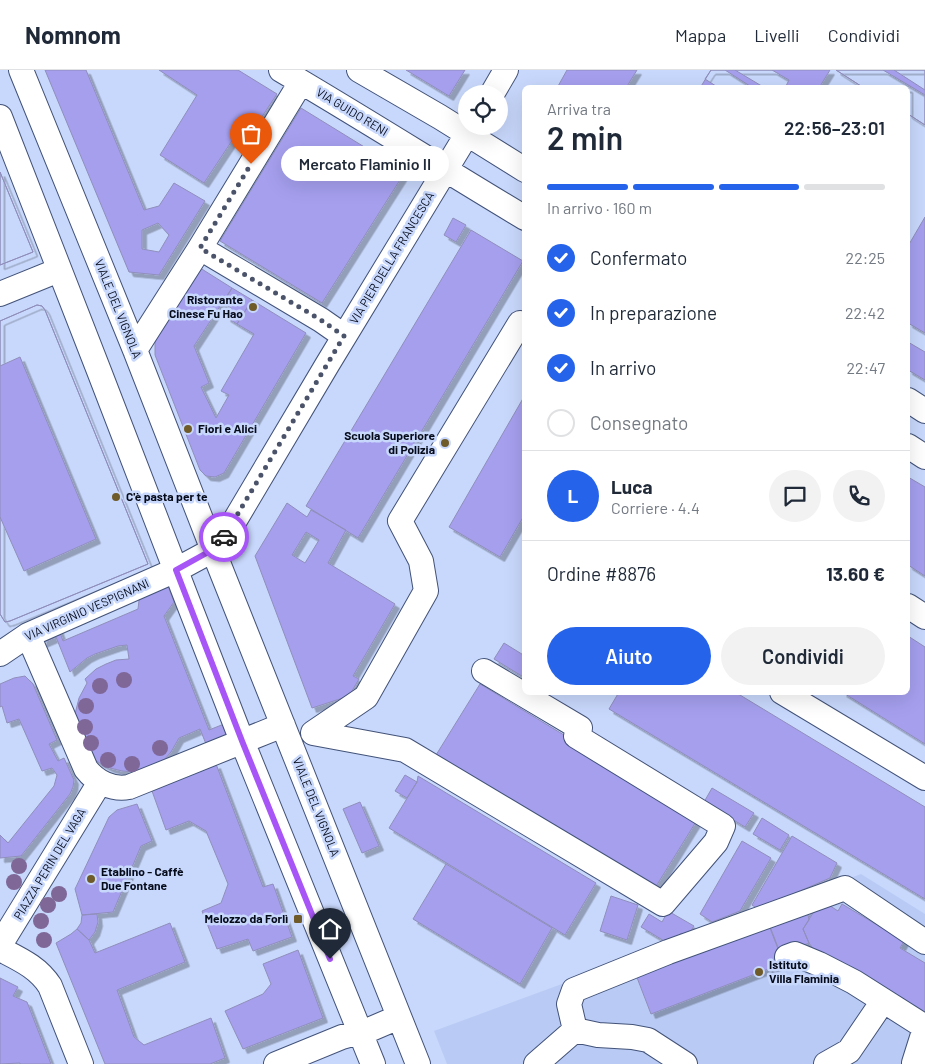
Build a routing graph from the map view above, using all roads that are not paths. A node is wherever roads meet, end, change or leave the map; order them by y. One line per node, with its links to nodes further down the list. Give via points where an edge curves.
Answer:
1 (21, 70): 19 (street, VIALE DEL VIGNOLA)
2 (280, 70): 5 (street, VIA GUIDO RENI)
3 (359, 70): 8 (street)
4 (506, 70): 6 (street)
5 (302, 82): 12 (street, VIA GUIDO RENI); 14 (street)
6 (497, 85)
7 (0, 117): 15 (street)
8 (458, 125)
9 (467, 135): 12 (street, VIA PIER DELLA FRANCESCA)
10 (475, 135): 11 (street)
11 (522, 168)
12 (445, 170): 13 (street, VIA GUIDO RENI); 18 (street, VIA PIER DELLA FRANCESCA)
13 (522, 216)
14 (200, 248): 18 (street); 19 (street)
15 (59, 270): 16 (street); 25 (street)
16 (0, 294)
17 (522, 324): 32 (street, via 400,521 421,561 426,591 366,697 313,733 405,750 663,904 716,842 723,826 576,736 580,728)
18 (344, 336): 24 (street, VIA PIER DELLA FRANCESCA, via 225,537)
19 (135, 350): 24 (street, VIALE DEL VIGNOLA)
20 (910, 401): 21 (street)
21 (925, 411)
22 (910, 447): 23 (street)
23 (925, 457)
24 (212, 550): 25 (street); 34 (street, VIALE DEL VIGNOLA)
25 (176, 570): 28 (street, VIA VIRGINIO VESPIGNANI); 35 (street)
26 (910, 607): 27 (street)
27 (925, 617)
28 (28, 635): 29 (street, VIA VIRGINIO VESPIGNANI); 37 (street, via 86,769)
29 (0, 654)
30 (484, 671): 31 (street)
31 (522, 694)
32 (524, 695)
33 (787, 695): 36 (street)
34 (283, 724): 35 (street); 42 (street, VIALE DEL VIGNOLA)
35 (242, 741): 37 (street, via 129,787); 45 (street)
36 (925, 778)
37 (100, 782): 39 (street, PIAZZA PERIN DEL VAGA)
38 (925, 942): 44 (street, via 844,888 574,990 569,1004)
39 (0, 947): 47 (street, via 45,978)
40 (787, 957): 41 (street, via 794,954 819,964)
41 (883, 1000): 43 (street); 53 (street, via 849,1051)
42 (399, 1017): 45 (street); 50 (street, VIALE DEL VIGNOLA)
43 (925, 1028): 46 (street)
44 (575, 1030): 51 (street); 52 (street, via 648,1040)
45 (359, 1031): 48 (street); 49 (street)
46 (911, 1062)
47 (81, 1064)
48 (276, 1064)
49 (373, 1064)
50 (418, 1064)
51 (536, 1064)
52 (685, 1064)
53 (826, 1064)

